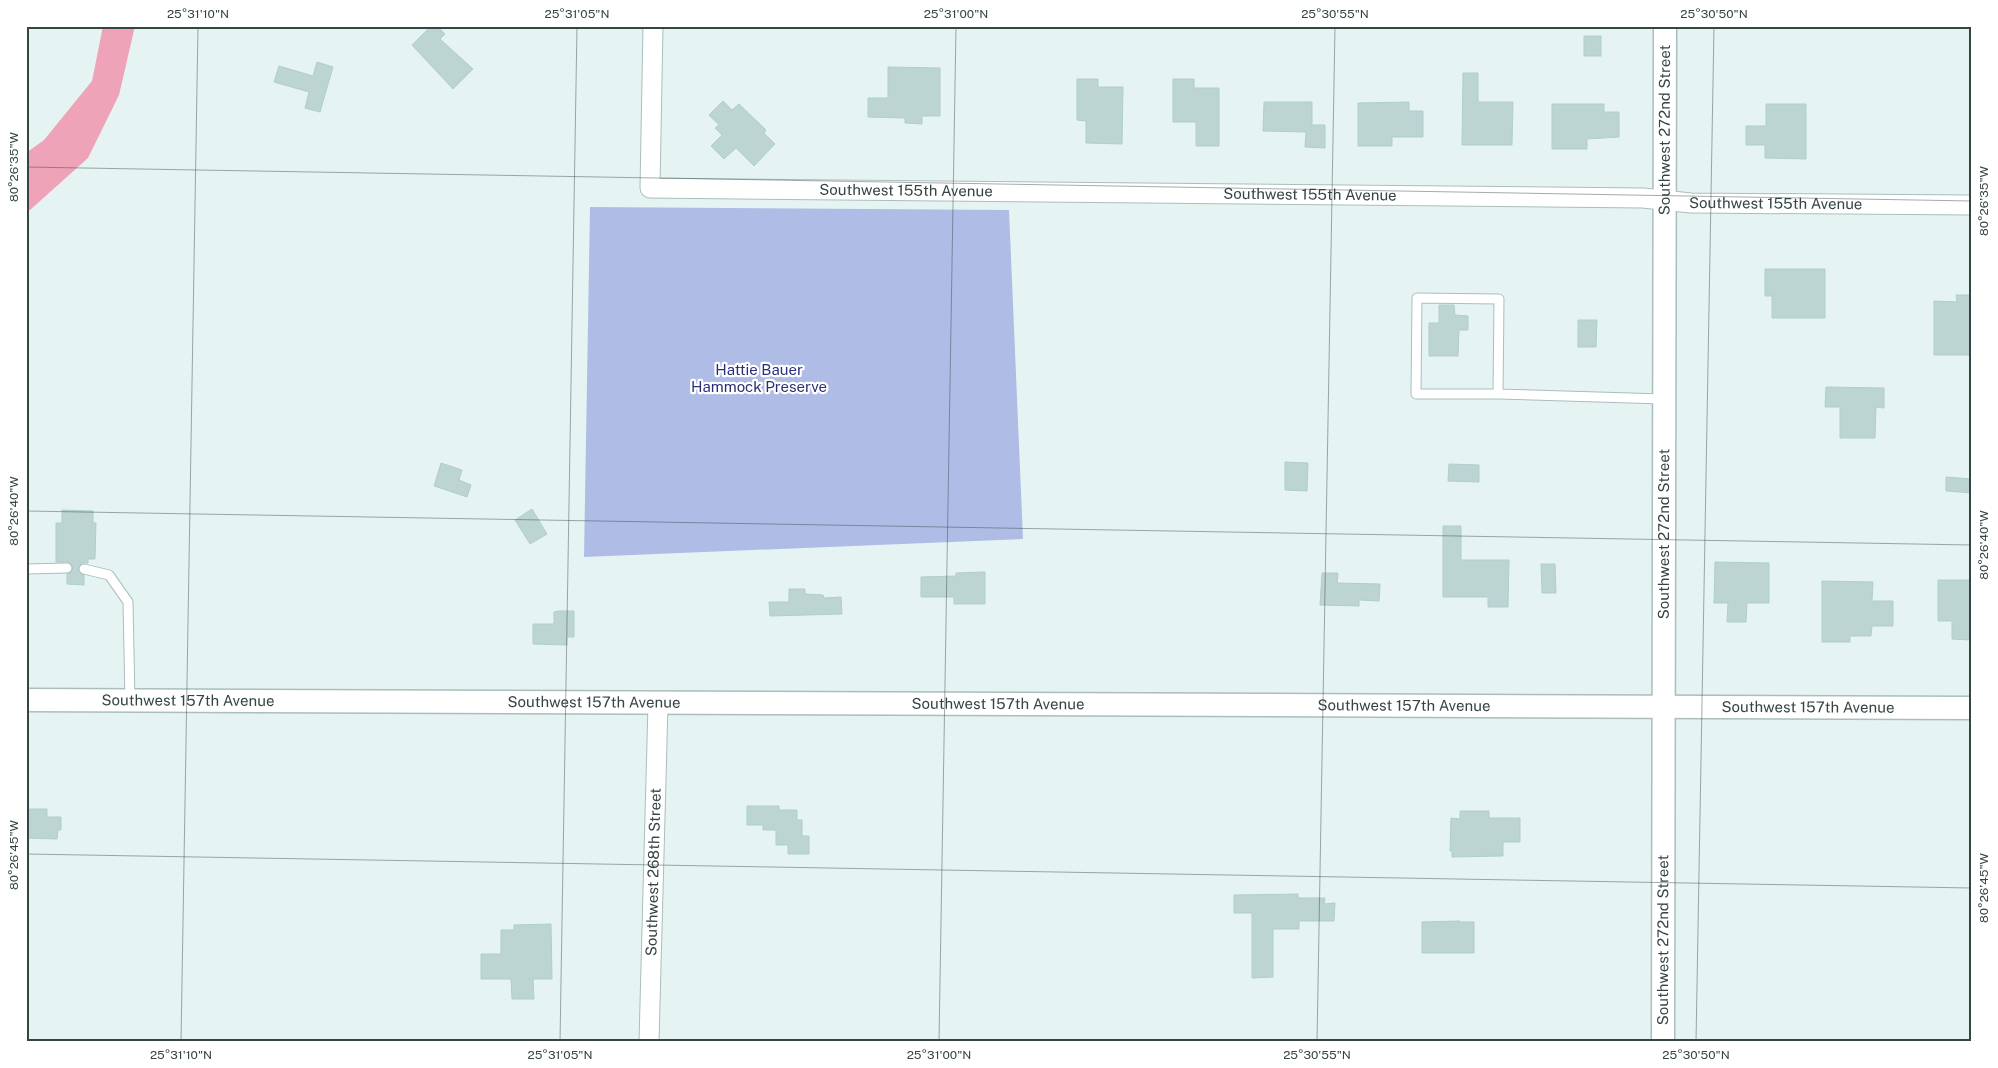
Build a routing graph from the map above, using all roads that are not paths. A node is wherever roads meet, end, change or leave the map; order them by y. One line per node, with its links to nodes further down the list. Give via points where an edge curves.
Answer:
1 (653, 26): 3 (street, Southwest 155th Avenue, via 650,188 1643,198)
2 (1665, 26): 3 (street, Southwest 272nd Street)
3 (1665, 201): 4 (street, Southwest 155th Avenue, via 1700,204); 6 (street, Southwest 272nd Street)
4 (1972, 205)
5 (1498, 394): 5 (lane, via 1416,394 1417,298 1500,299); 6 (lane)
6 (1666, 399): 13 (street, Southwest 272nd Street)
7 (67, 568): 8 (lane)
8 (26, 569)
9 (84, 569): 11 (lane, via 109,575 128,602)
10 (26, 700): 11 (street, Southwest 157th Avenue)
11 (130, 700): 12 (street, Southwest 157th Avenue)
12 (658, 704): 13 (street, Southwest 157th Avenue, via 1067,703); 15 (street, Southwest 268th Street)
13 (1664, 708): 14 (street, Southwest 157th Avenue); 16 (street, Southwest 272nd Street)
14 (1972, 708)
15 (649, 1042)
16 (1663, 1042)

